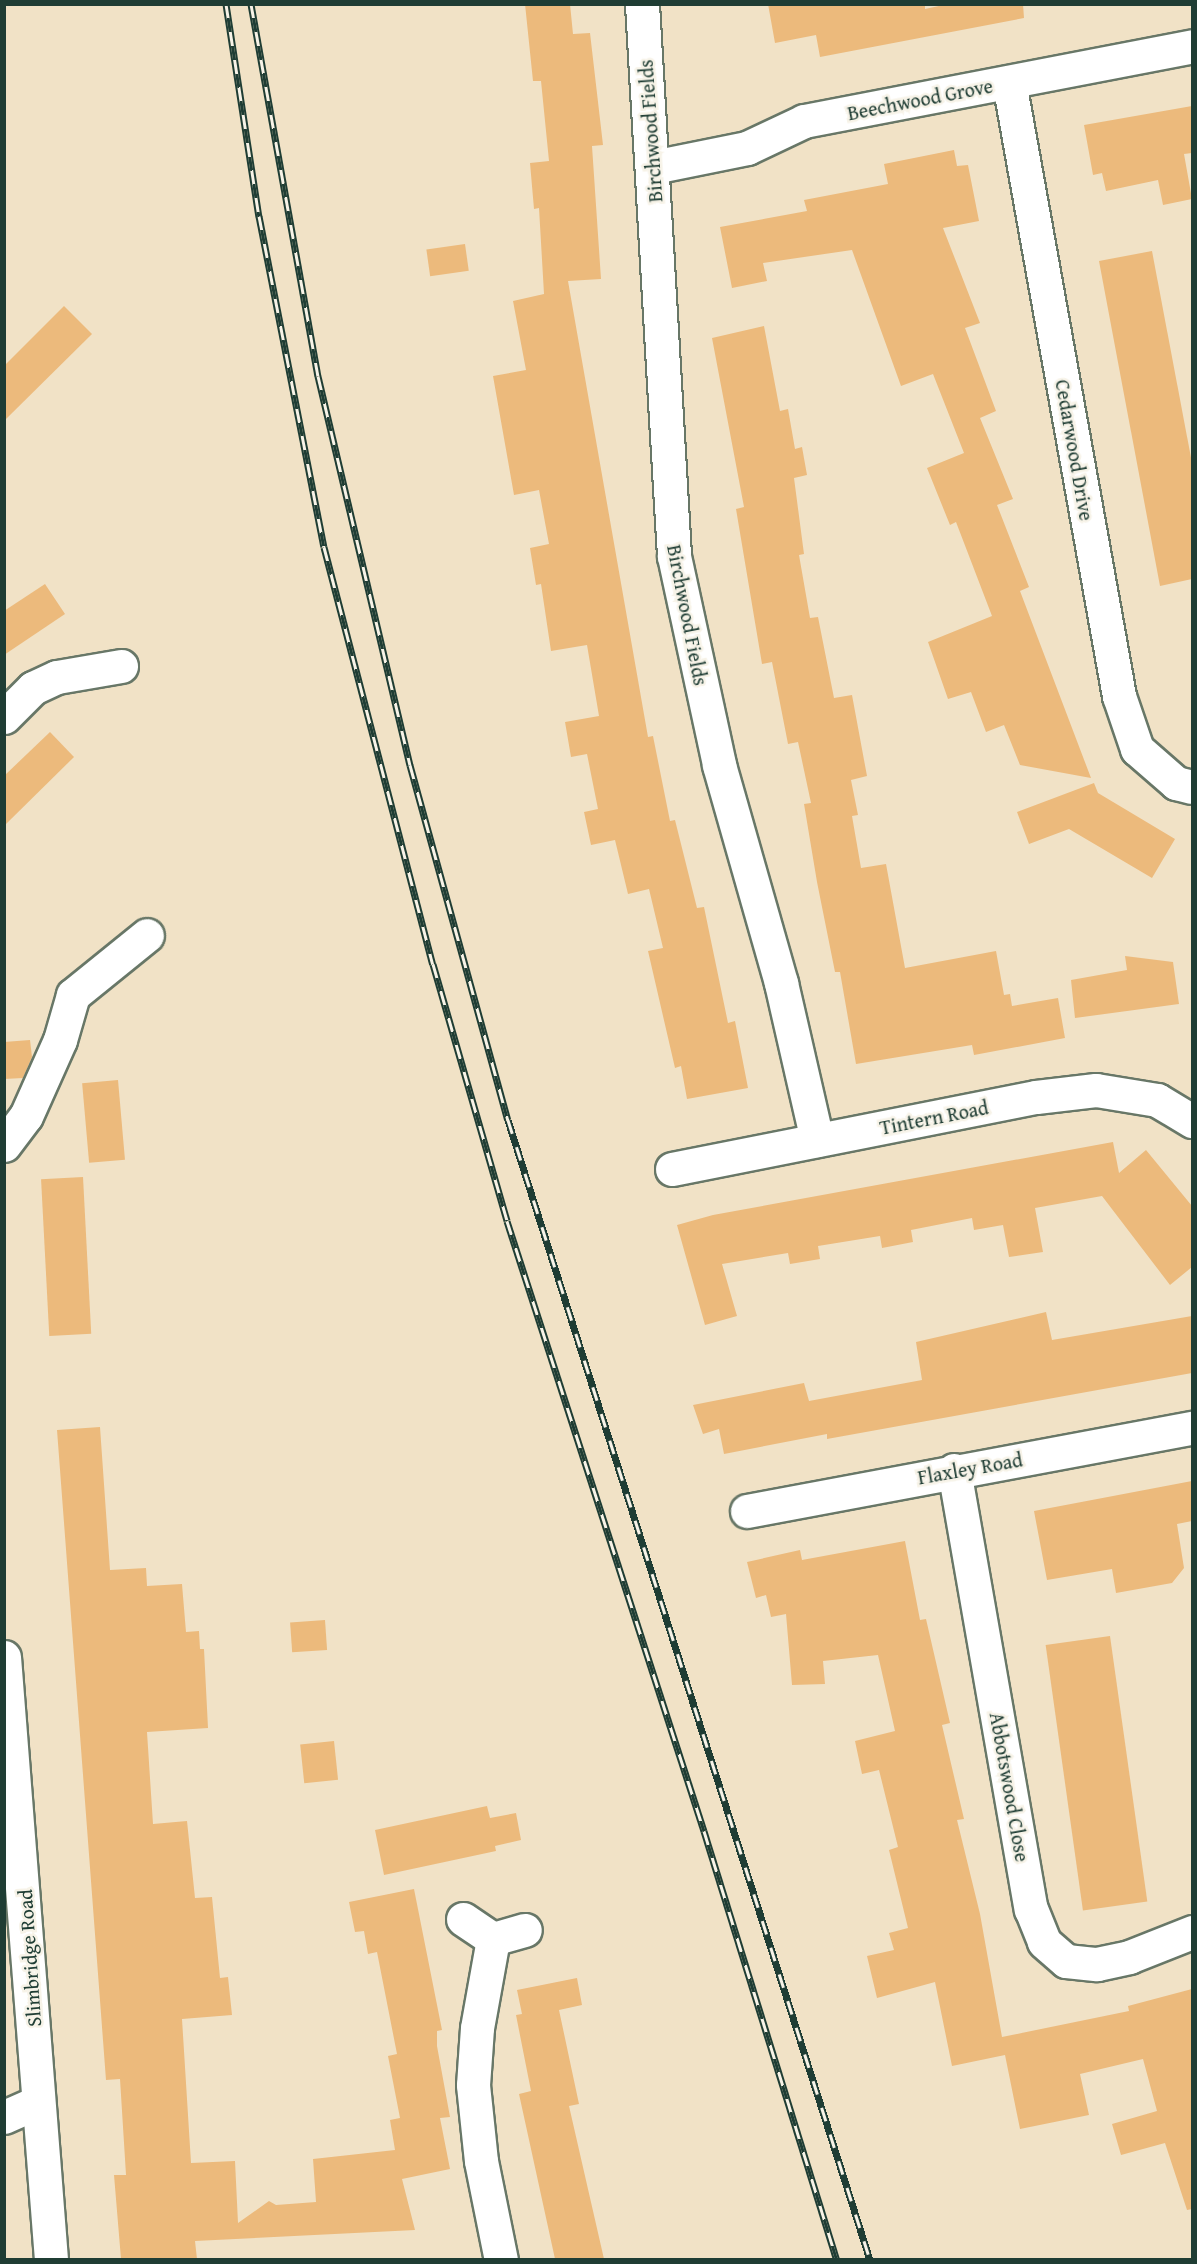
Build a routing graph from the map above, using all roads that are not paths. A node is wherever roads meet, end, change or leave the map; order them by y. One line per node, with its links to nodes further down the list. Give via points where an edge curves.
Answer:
1 (642, 4): 4 (street, Birchwood Fields)
2 (1192, 46): 3 (street, Beechwood Grove)
3 (1009, 82): 4 (street, Beechwood Grove, via 804,121 747,148); 7 (street, Cedarwood Drive, via 1119,696 1137,749 1176,783)
4 (653, 167): 10 (street, Birchwood Fields, via 674,556 719,765 781,983)
5 (121, 666): 6 (street, via 57,677 33,688)
6 (4, 717)
7 (1192, 787)
8 (147, 935): 11 (street, via 73,995 60,1040 26,1116)
9 (1192, 1121): 10 (street, Tintern Road, via 1157,1100 1096,1090 1036,1097)
10 (817, 1140): 12 (street, Tintern Road)
11 (4, 1145)
12 (672, 1169)
13 (1192, 1428): 14 (street, Flaxley Road)
14 (954, 1470): 15 (street, Flaxley Road); 19 (street, Abbotswood Close, via 1031,1909 1044,1942 1066,1961 1097,1964 1129,1957)
15 (747, 1511)
16 (4, 1656): 21 (street, Slimbridge Road, via 32,1972)
17 (463, 1919): 20 (street)
18 (525, 1930): 20 (street)
19 (1192, 1932)
20 (493, 1938): 24 (street, via 477,2028 473,2085 481,2161)
21 (38, 2102): 22 (street); 23 (street, Slimbridge Road)
22 (4, 2117)
23 (51, 2259)
24 (501, 2259)

